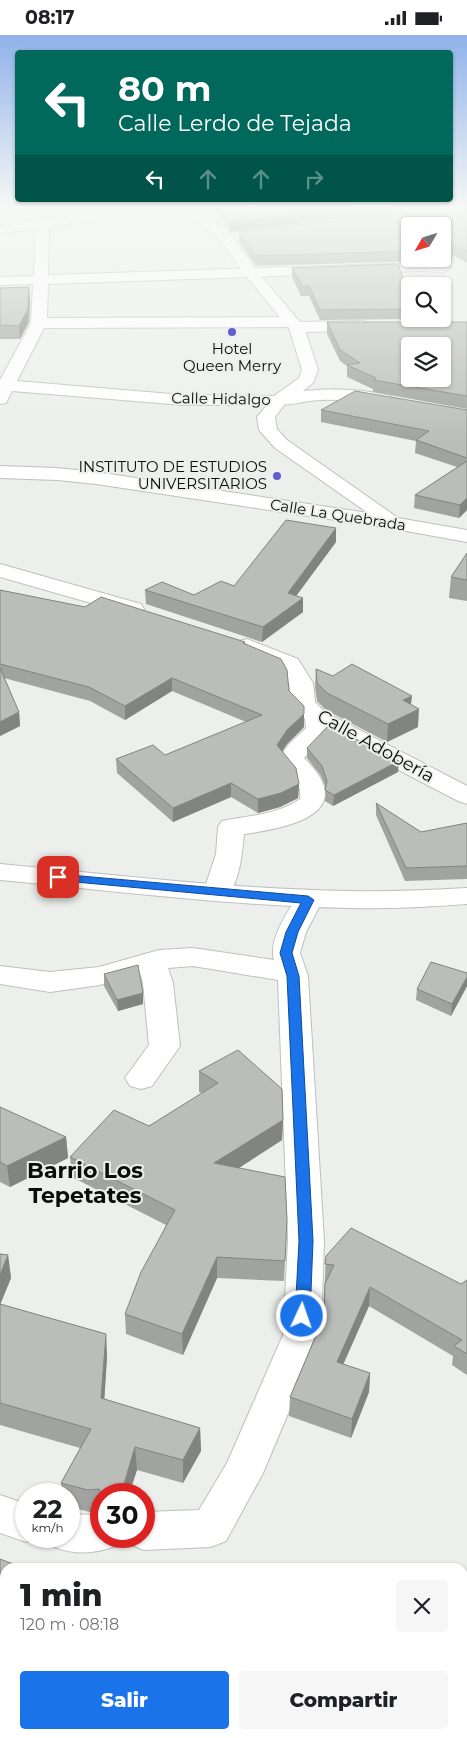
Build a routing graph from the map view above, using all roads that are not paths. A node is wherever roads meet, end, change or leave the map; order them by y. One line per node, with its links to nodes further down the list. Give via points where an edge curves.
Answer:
1 (42, 284): 3 (street)
2 (261, 284): 4 (street)
3 (39, 323): 4 (street); 7 (street)
4 (294, 324): 5 (street); 6 (street)
5 (382, 326)
6 (310, 370): 8 (street); 9 (street, via 307,380)
7 (3, 390): 9 (street, Calle Hidalgo, via 183,400)
8 (364, 394): 9 (street, via 321,394); 10 (street)
9 (280, 400): 12 (street, Calle Hidalgo, via 266,417 268,430 274,437)
10 (402, 400)
11 (0, 472): 12 (street, Calle La Quebrada, via 96,478)
12 (395, 523): 13 (street, Calle La Quebrada)
13 (467, 536)
14 (0, 569): 15 (street)
15 (157, 617)
16 (229, 640): 17 (street, Calle Adobería, via 290,664 301,683 303,704)
17 (317, 717): 18 (street, Calle Adobería); 20 (street, via 318,730 291,759 310,778 314,791 312,802 300,812 268,823 231,827 229,854)
18 (467, 796)
19 (0, 872): 22 (street)
20 (218, 890)
21 (467, 896): 22 (street, via 412,901)
22 (308, 900): 24 (street, via 292,932 286,953)
23 (151, 961): 24 (street, via 192,957); 25 (street, via 100,975 50,982); 26 (street, via 158,983 165,1046)
24 (291, 972): 29 (street, via 306,1241 302,1335 243,1473 211,1528)
25 (0, 975)
26 (141, 1078)
27 (0, 1514): 28 (street)
28 (15, 1519)
29 (155, 1531)

